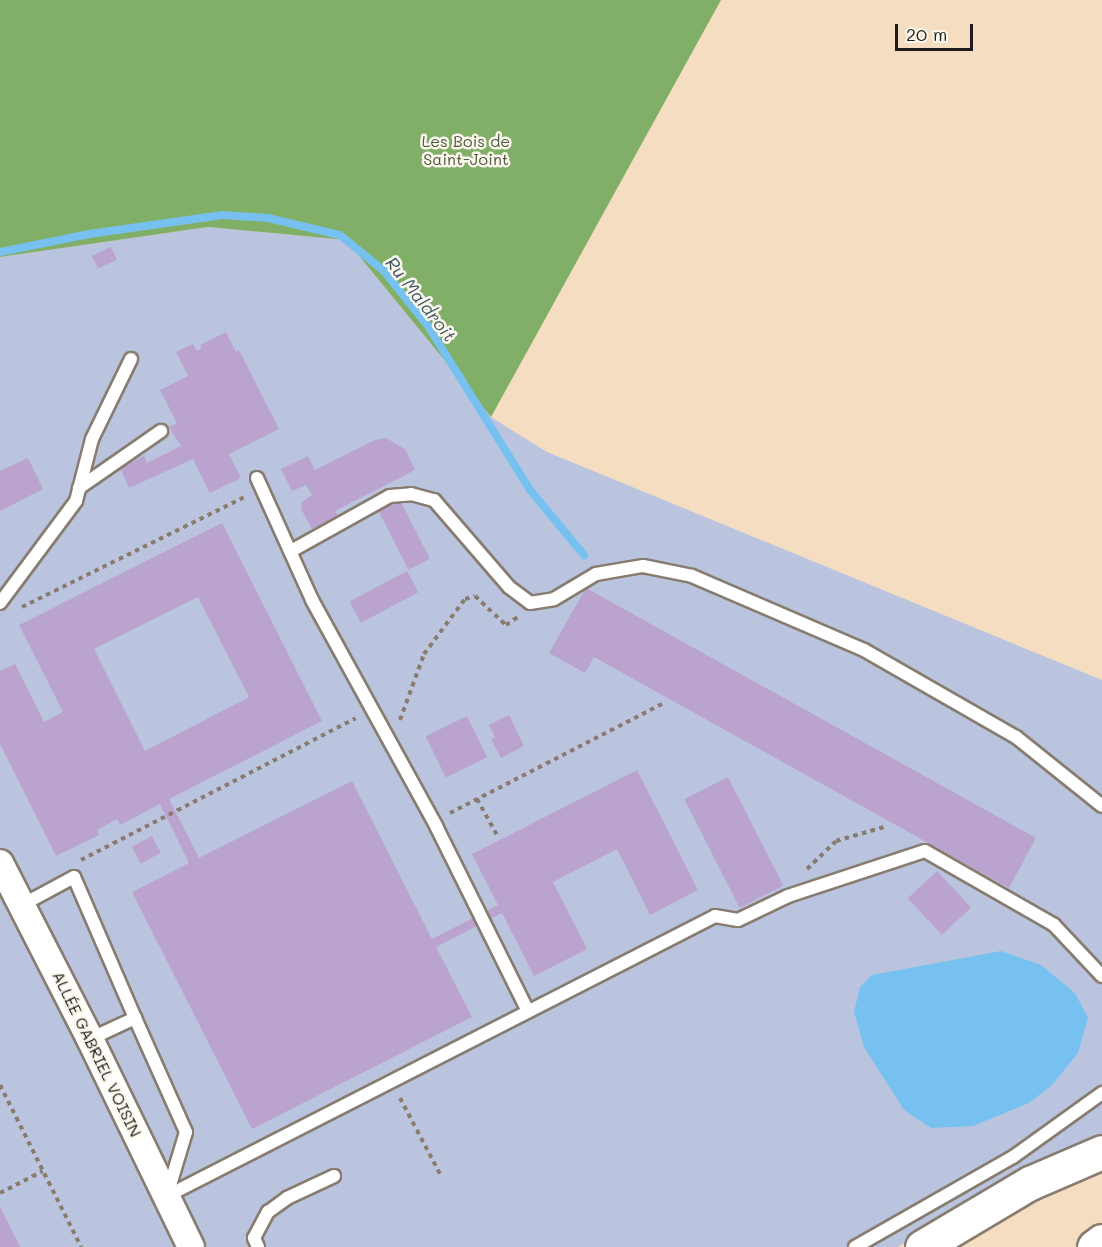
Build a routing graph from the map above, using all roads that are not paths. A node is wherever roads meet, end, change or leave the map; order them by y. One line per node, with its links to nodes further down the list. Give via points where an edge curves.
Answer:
1 (131, 359): 4 (lane, via 92,439)
2 (161, 430): 4 (lane)
3 (259, 483): 5 (lane)
4 (79, 488): 6 (lane, via 76,501)
5 (291, 551): 7 (lane, via 390,496 411,494 434,500 509,587 530,603 554,600 596,574 631,568 643,566 692,576 874,656 1016,737); 11 (lane, via 312,600 433,822)
6 (0, 603)
7 (1102, 806)
8 (0, 863): 9 (street, ALLÉE GABRIEL VOISIN)
9 (22, 905): 12 (lane, via 74,877); 13 (street, ALLÉE GABRIEL VOISIN)
10 (1102, 976): 11 (lane, via 1054,926 926,851 788,896 738,920 715,916)
11 (528, 1011): 17 (lane)
12 (135, 1018): 13 (lane); 17 (lane, via 186,1132)
13 (90, 1039): 17 (street, ALLÉE GABRIEL VOISIN)
14 (1102, 1093): 21 (lane, via 1013,1157)
15 (1102, 1152): 22 (highway, via 1030,1183)
16 (334, 1176): 20 (lane, via 287,1198 268,1212 254,1238)
17 (167, 1196): 19 (street, ALLÉE GABRIEL VOISIN)
18 (1102, 1240): 23 (highway)
19 (191, 1247)
20 (258, 1247)
21 (855, 1247)
22 (922, 1247)
23 (1094, 1247)

